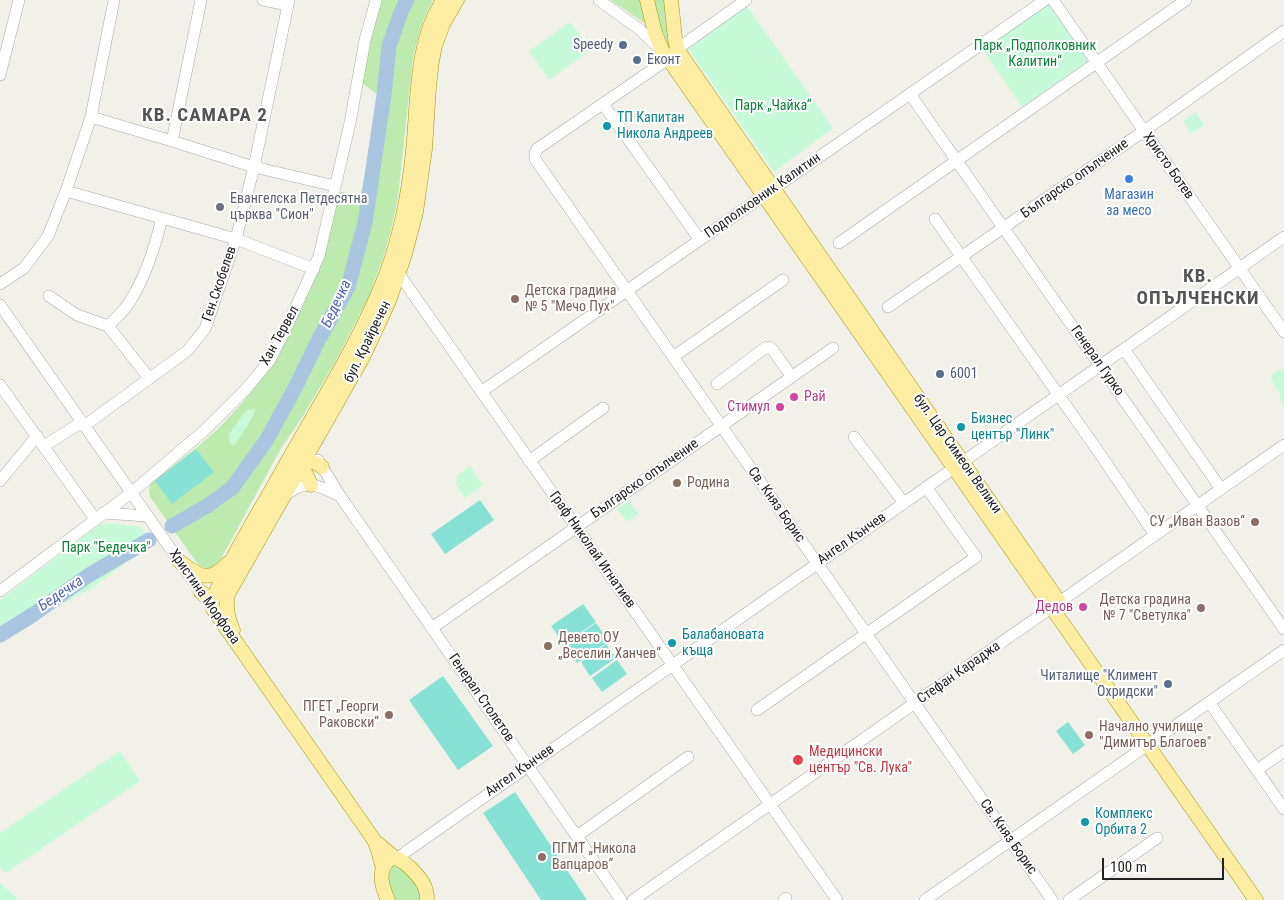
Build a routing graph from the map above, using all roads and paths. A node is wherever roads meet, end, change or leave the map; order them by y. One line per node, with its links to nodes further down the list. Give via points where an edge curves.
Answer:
1 (19, 0): 19 (street)
2 (114, 0): 22 (street)
3 (200, 0): 24 (street)
4 (264, 0): 15 (street)
5 (376, 0): 27 (street, Хан Тервел)
6 (443, 0): 63 (main road, бул. Крайречен, via 430,26 422,56 410,182 392,257 368,317)
7 (456, 0): 40 (main road, бул. Крайречен, via 435,46 417,203)
8 (599, 0): 17 (street, бул. Цар Симеон Велики)
9 (647, 0): 17 (main road, бул. Цар Симеон Велики, via 655,33)
10 (671, 0): 17 (main road, бул. Цар Симеон Велики, via 675,38)
11 (746, 0): 17 (street)
12 (1044, 0): 20 (street, Подполковник Калитин)
13 (1053, 0): 18 (street, Христо Ботев)
14 (1186, 0): 18 (street)
15 (288, 3): 26 (street, Ген.Скобелев)
16 (1284, 32): 23 (street, Българско опълчение)
17 (670, 54): 21 (street); 29 (main road, бул. Цар Симеон Велики)
18 (1096, 63): 23 (street, Христо Ботев); 25 (street)
19 (0, 75)
20 (910, 94): 25 (street, Генерал Гурко); 29 (street, Подполковник Калитин)
21 (603, 104): 35 (street); 43 (street, Св. Княз Борис, via 537,149 535,159)
22 (91, 117): 24 (street); 28 (street)
23 (1144, 131): 32 (street, Българско опълчение); 38 (street, Христо Ботев)
24 (172, 141): 26 (street)
25 (956, 161): 32 (street, Генерал Гурко); 36 (street)
26 (254, 167): 27 (street); 34 (street, Ген.Скобелев)
27 (335, 186): 39 (street, Хан Тервел)
28 (66, 191): 30 (street); 42 (street, via 48,236 24,268)
29 (768, 192): 35 (street, Подполковник Калитин); 69 (main road, бул. Цар Симеон Велики)
30 (162, 218): 34 (street); 47 (street, via 141,281 129,303)
31 (935, 219): 37 (street)
32 (1004, 228): 37 (street, Българско опълчение); 52 (street, Генерал Гурко)
33 (1284, 237): 38 (street, Ангел Кънчев)
34 (236, 239): 39 (street); 54 (street, Ген.Скобелев, via 205,329 187,351)
35 (700, 240): 43 (street, Подполковник Калитин)
36 (839, 243)
37 (961, 257): 46 (street, Българско опълчение); 58 (street)
38 (1239, 268): 48 (street, Христо Ботев); 50 (street, Ангел Кънчев)
39 (314, 269): 75 (street, Хан Тервел, via 270,360 206,430)
40 (399, 274): 57 (street, Граф Николай Игнатиев); 63 (main road, бул. Крайречен, via 367,348)
41 (783, 280): 51 (street)
42 (0, 284)
43 (627, 291): 51 (street, Св. Княз Борис); 57 (street, Подполковник Калитин)
44 (49, 296): 47 (street, via 77,315)
45 (0, 305): 60 (street, Христина Морфова)
46 (888, 307)
47 (108, 326): 54 (street)
48 (1284, 332)
49 (833, 348): 53 (street, Българско опълчение)
50 (1124, 349): 52 (street, Ангел Кънчев); 74 (street)
51 (673, 357): 61 (street, Св. Княз Борис)
52 (1100, 366): 58 (street, Ангел Кънчев); 79 (street, Генерал Гурко)
53 (792, 377): 55 (street, via 768,347); 61 (street, Българско опълчение)
54 (149, 378): 60 (street, Ген.Скобелев)
55 (718, 384)
56 (0, 385): 62 (street)
57 (481, 392): 67 (street, Граф Николай Игнатиев)
58 (1058, 395): 69 (street, Ангел Кънчев); 83 (street)
59 (602, 408): 67 (street)
60 (83, 424): 66 (street, Ген.Скобелев); 75 (street, Христина Морфова)
61 (721, 426): 82 (street, Българско опълчение); 86 (street, Св. Княз Борис)
62 (37, 436): 66 (street); 71 (street)
63 (310, 437): 68 (main road); 70 (street, Генерал Столетов); 76 (main road, бул. Крайречен)
64 (854, 437): 78 (street)
65 (1284, 445): 74 (street, Стефан Караджа)
66 (44, 446): 80 (street)
67 (529, 461): 82 (street, Граф Николай Игнатиев)
68 (303, 463): 70 (main road, via 313,461); 72 (main road); 76 (main road)
69 (958, 465): 73 (street, Ангел Кънчев); 90 (main road, бул. Цар Симеон Велики)
70 (322, 467): 77 (street, Генерал Столетов)
71 (0, 481)
72 (311, 485): 76 (street); 77 (street)
73 (926, 487): 78 (street, Ангел Кънчев); 93 (street, via 976,557)
74 (1221, 490): 79 (street, Стефан Караджа)
75 (131, 493): 80 (street, Хан Тервел); 81 (street, Христина Морфова)
76 (277, 493): 84 (main road, бул. Крайречен); 87 (main road, бул. Крайречен)
77 (340, 496): 91 (street, Генерал Столетов)
78 (904, 503): 86 (street, Ангел Кънчев)
79 (1198, 506): 83 (street, Стефан Караджа); 92 (street, Генерал Гурко)
80 (99, 516): 81 (street); 88 (street, Хан Тервел)
81 (149, 518): 85 (street, Христина Морфова)
82 (576, 527): 91 (street, Българско опълчение); 96 (street, Граф Николай Игнатиев)
83 (1155, 535): 90 (street, Стефан Караджа)
84 (232, 559): 85 (main road, via 218,573 210,576 194,572); 89 (main road, бул. Крайречен)
85 (179, 560): 89 (street, Христина Морфова)
86 (817, 564): 93 (street, Св. Княз Борис); 96 (street, Ангел Кънчев)
87 (230, 590): 89 (main road); 95 (main road, бул. Крайречен, via 226,602 228,618)
88 (0, 591)
89 (209, 599): 95 (main road, Христина Морфова)
90 (1055, 605): 98 (street, Стефан Караджа); 100 (main road, бул. Цар Симеон Велики)
91 (432, 628): 103 (street, Генерал Столетов)
92 (1284, 629)
93 (866, 634): 98 (street, Св. Княз Борис); 99 (street)
94 (1284, 650): 97 (street)
95 (247, 658): 109 (main road, Христина Морфова)
96 (673, 665): 103 (street, Ангел Кънчев); 105 (street, Граф Николай Игнатиев)
97 (1209, 702): 100 (street); 104 (street)
98 (915, 703): 105 (street, Стефан Караджа); 110 (street, Св. Княз Борис)
99 (757, 710)
100 (1151, 743): 110 (street); 123 (main road, бул. Цар Симеон Велики); 124 (main road, бул. Цар Симеон Велики)
101 (1284, 751): 104 (street)
102 (688, 757): 107 (street)
103 (528, 766): 107 (street, Генерал Столетов); 111 (street, Ангел Кънчев)
104 (1257, 770): 106 (street)
105 (770, 804): 118 (street, Стефан Караджа); 119 (street, Граф Николай Игнатиев)
106 (1284, 809)
107 (577, 836): 117 (street, Генерал Столетов)
108 (1157, 838): 122 (street)
109 (374, 840): 112 (main road, Христина Морфова); 113 (main road, Христина Морфова)
110 (1010, 840): 120 (street); 121 (street, Св. Княз Борис)
111 (420, 842): 112 (street, Ангел Кънчев); 114 (street, via 412,856)
112 (397, 858): 113 (main road); 114 (main road, Христина Морфова)
113 (383, 869): 115 (main road, Христина Морфова, via 381,878)
114 (413, 871): 116 (main road, Христина Морфова, via 425,887)
115 (388, 900)
116 (427, 900)
117 (621, 900)
118 (634, 900)
119 (837, 900)
120 (925, 900)
121 (1052, 900)
122 (1069, 900)
123 (1256, 900)
124 (1264, 900)

